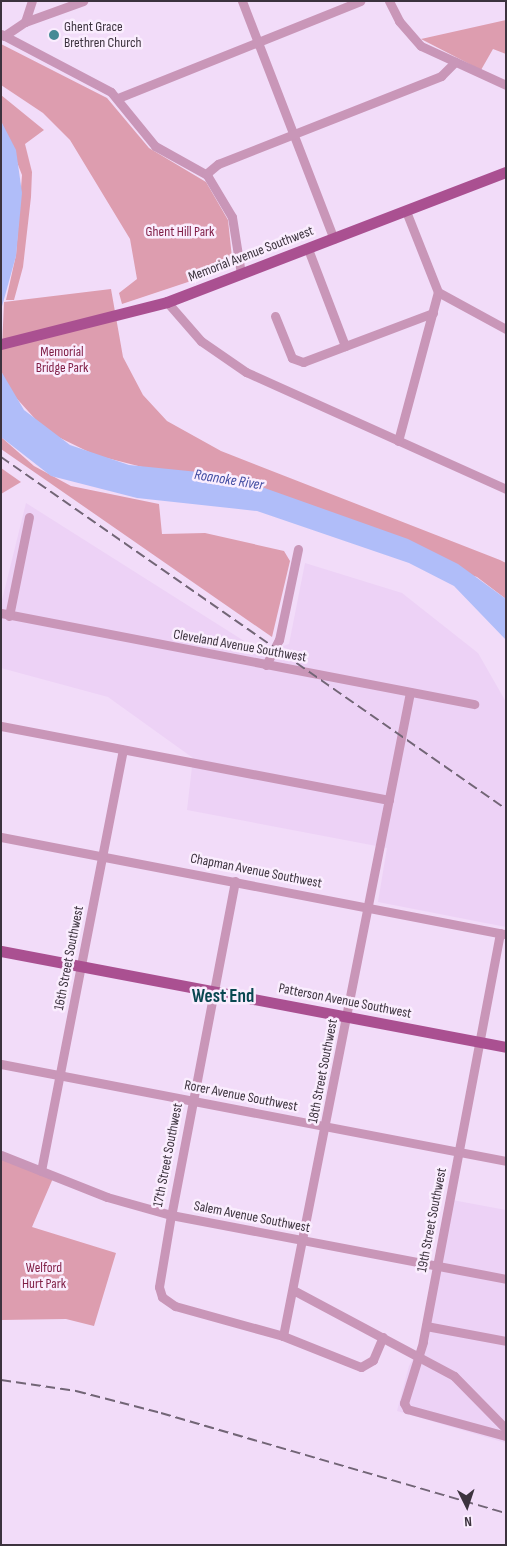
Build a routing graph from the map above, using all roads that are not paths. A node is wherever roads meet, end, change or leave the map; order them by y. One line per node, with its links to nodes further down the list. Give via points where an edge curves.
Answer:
1 (32, 1): 8 (street)
2 (37, 1): 7 (street)
3 (83, 1): 7 (street)
4 (242, 1): 10 (street)
5 (360, 1): 10 (street)
6 (389, 1): 11 (street, via 412,38)
7 (40, 17): 8 (street)
8 (25, 22): 9 (street)
9 (2, 35): 13 (street)
10 (257, 41): 13 (street); 14 (street)
11 (455, 62): 12 (street); 14 (street, via 441,76)
12 (506, 84)
13 (118, 98): 16 (street, via 155,146)
14 (293, 134): 16 (street, via 218,164); 18 (street)
15 (506, 172): 17 (main road, Memorial Avenue Southwest)
16 (206, 174): 20 (street, via 232,217)
17 (406, 211): 18 (main road, Memorial Avenue Southwest); 21 (street)
18 (334, 239): 19 (main road, Memorial Avenue Southwest)
19 (308, 249): 20 (main road, Memorial Avenue Southwest); 27 (street)
20 (241, 274): 22 (main road, Memorial Avenue Southwest)
21 (438, 292): 23 (street); 25 (street)
22 (167, 302): 26 (main road, Memorial Avenue Southwest); 28 (street, via 201,341 228,362)
23 (433, 313): 27 (street); 28 (street)
24 (276, 316): 27 (street, via 292,358 299,362)
25 (506, 329)
26 (1, 344)
27 (345, 346)
28 (398, 441): 29 (street)
29 (506, 489)
30 (29, 518): 32 (street)
31 (298, 549): 33 (street, via 279,640)
32 (5, 614): 33 (street, Cleveland Avenue Southwest)
33 (266, 665): 34 (street, Cleveland Avenue Southwest)
34 (410, 692): 35 (street, Cleveland Avenue Southwest); 38 (street, 18th Street Southwest)
35 (474, 704)
36 (1, 726): 37 (street)
37 (122, 750): 38 (street); 40 (street, 16th Street Southwest)
38 (389, 800): 42 (street, 18th Street Southwest)
39 (1, 837): 40 (street, Chapman Avenue Southwest)
40 (102, 856): 41 (street, Chapman Avenue Southwest); 45 (street, 16th Street Southwest)
41 (235, 881): 42 (street, Chapman Avenue Southwest); 46 (street, 17th Street Southwest)
42 (369, 907): 43 (street, Chapman Avenue Southwest); 47 (street, 18th Street Southwest)
43 (503, 933): 48 (street, 19th Street Southwest)
44 (1, 951): 45 (main road, Patterson Avenue Southwest)
45 (81, 966): 46 (main road, Patterson Avenue Southwest); 51 (street, 16th Street Southwest)
46 (214, 992): 47 (main road, Patterson Avenue Southwest); 52 (street, 17th Street Southwest)
47 (348, 1017): 48 (main road, Patterson Avenue Southwest); 53 (street, 18th Street Southwest)
48 (480, 1042): 49 (main road, Patterson Avenue Southwest); 54 (street, 19th Street Southwest)
49 (506, 1047)
50 (1, 1064): 51 (street, Rorer Avenue Southwest)
51 (60, 1075): 52 (street, Rorer Avenue Southwest); 57 (street, 16th Street Southwest)
52 (193, 1101): 53 (street, Rorer Avenue Southwest); 58 (street, 17th Street Southwest)
53 (326, 1126): 54 (street, Rorer Avenue Southwest); 59 (street, 18th Street Southwest)
54 (459, 1152): 56 (street, Rorer Avenue Southwest); 60 (street, 19th Street Southwest)
55 (1, 1155): 57 (street, Salem Avenue Southwest)
56 (506, 1160)
57 (41, 1171): 58 (street, Salem Avenue Southwest)
58 (171, 1215): 59 (street, Salem Avenue Southwest); 64 (street, 17th Street Southwest, via 160,1287 162,1297 175,1306)
59 (304, 1241): 60 (street, Salem Avenue Southwest); 62 (street, 18th Street Southwest)
60 (438, 1266): 61 (street, Salem Avenue Southwest); 63 (street, 19th Street Southwest)
61 (506, 1280)
62 (295, 1291): 64 (street, 18th Street Southwest); 65 (street)
63 (426, 1326): 66 (street); 67 (street, 19th Street Southwest)
64 (283, 1336): 65 (street, via 361,1367 372,1360)
65 (383, 1337): 67 (street)
66 (506, 1342)
67 (418, 1356): 68 (street, via 462,1381); 69 (street, 19th Street Southwest, via 404,1403 407,1409)
68 (506, 1429)
69 (506, 1436)

